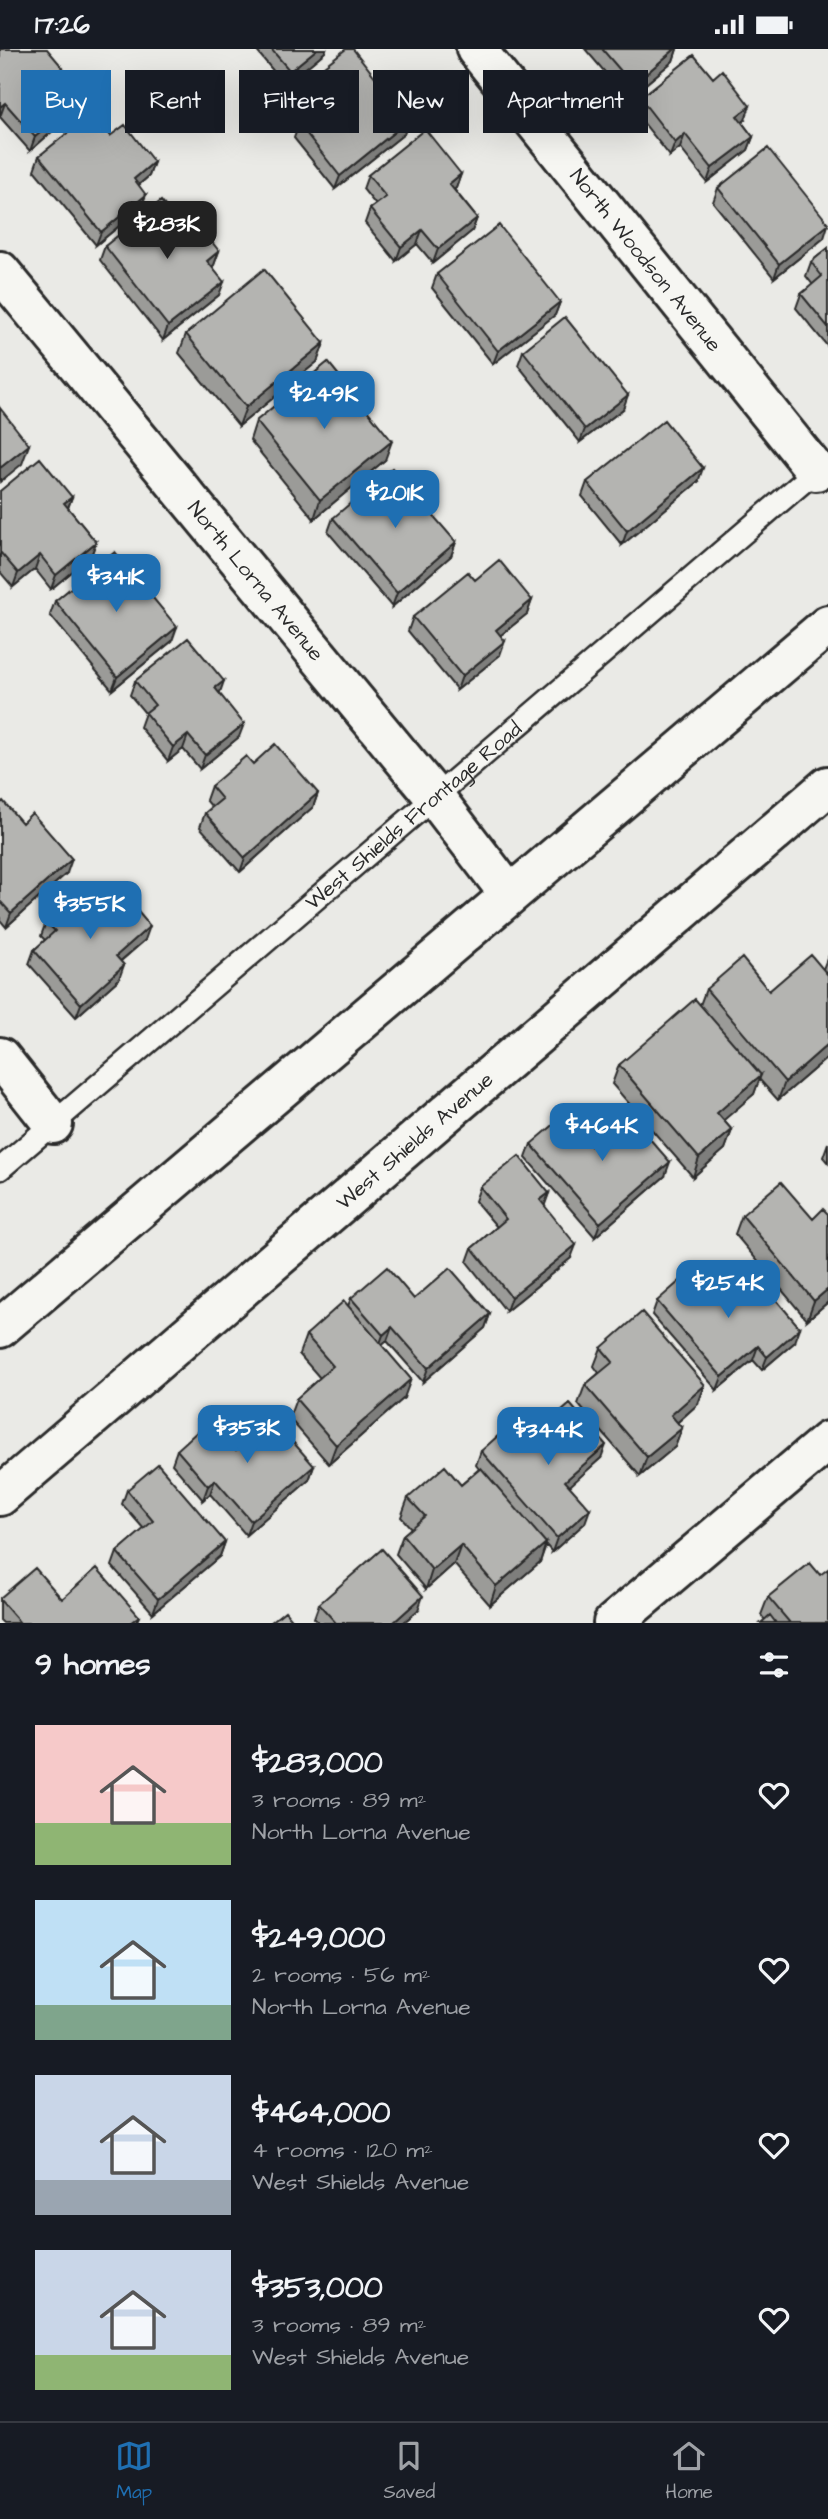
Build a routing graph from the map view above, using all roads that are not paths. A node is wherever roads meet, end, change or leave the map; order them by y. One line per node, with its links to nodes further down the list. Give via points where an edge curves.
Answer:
1 (476, 49): 3 (street, North Woodson Avenue)
2 (0, 271): 6 (street, North Lorna Avenue)
3 (822, 466): 6 (lane, West Shields Frontage Road)
4 (828, 625): 7 (street)
5 (828, 786): 13 (street, West Shields Avenue)
6 (434, 796): 7 (street, North Lorna Avenue); 9 (lane, West Shields Frontage Road)
7 (509, 894): 11 (street)
8 (0, 1057): 9 (street)
9 (53, 1124): 10 (lane, West Shields Frontage Road)
10 (0, 1169)
11 (0, 1328)
12 (828, 1441): 14 (street)
13 (0, 1496)
14 (614, 1623)

